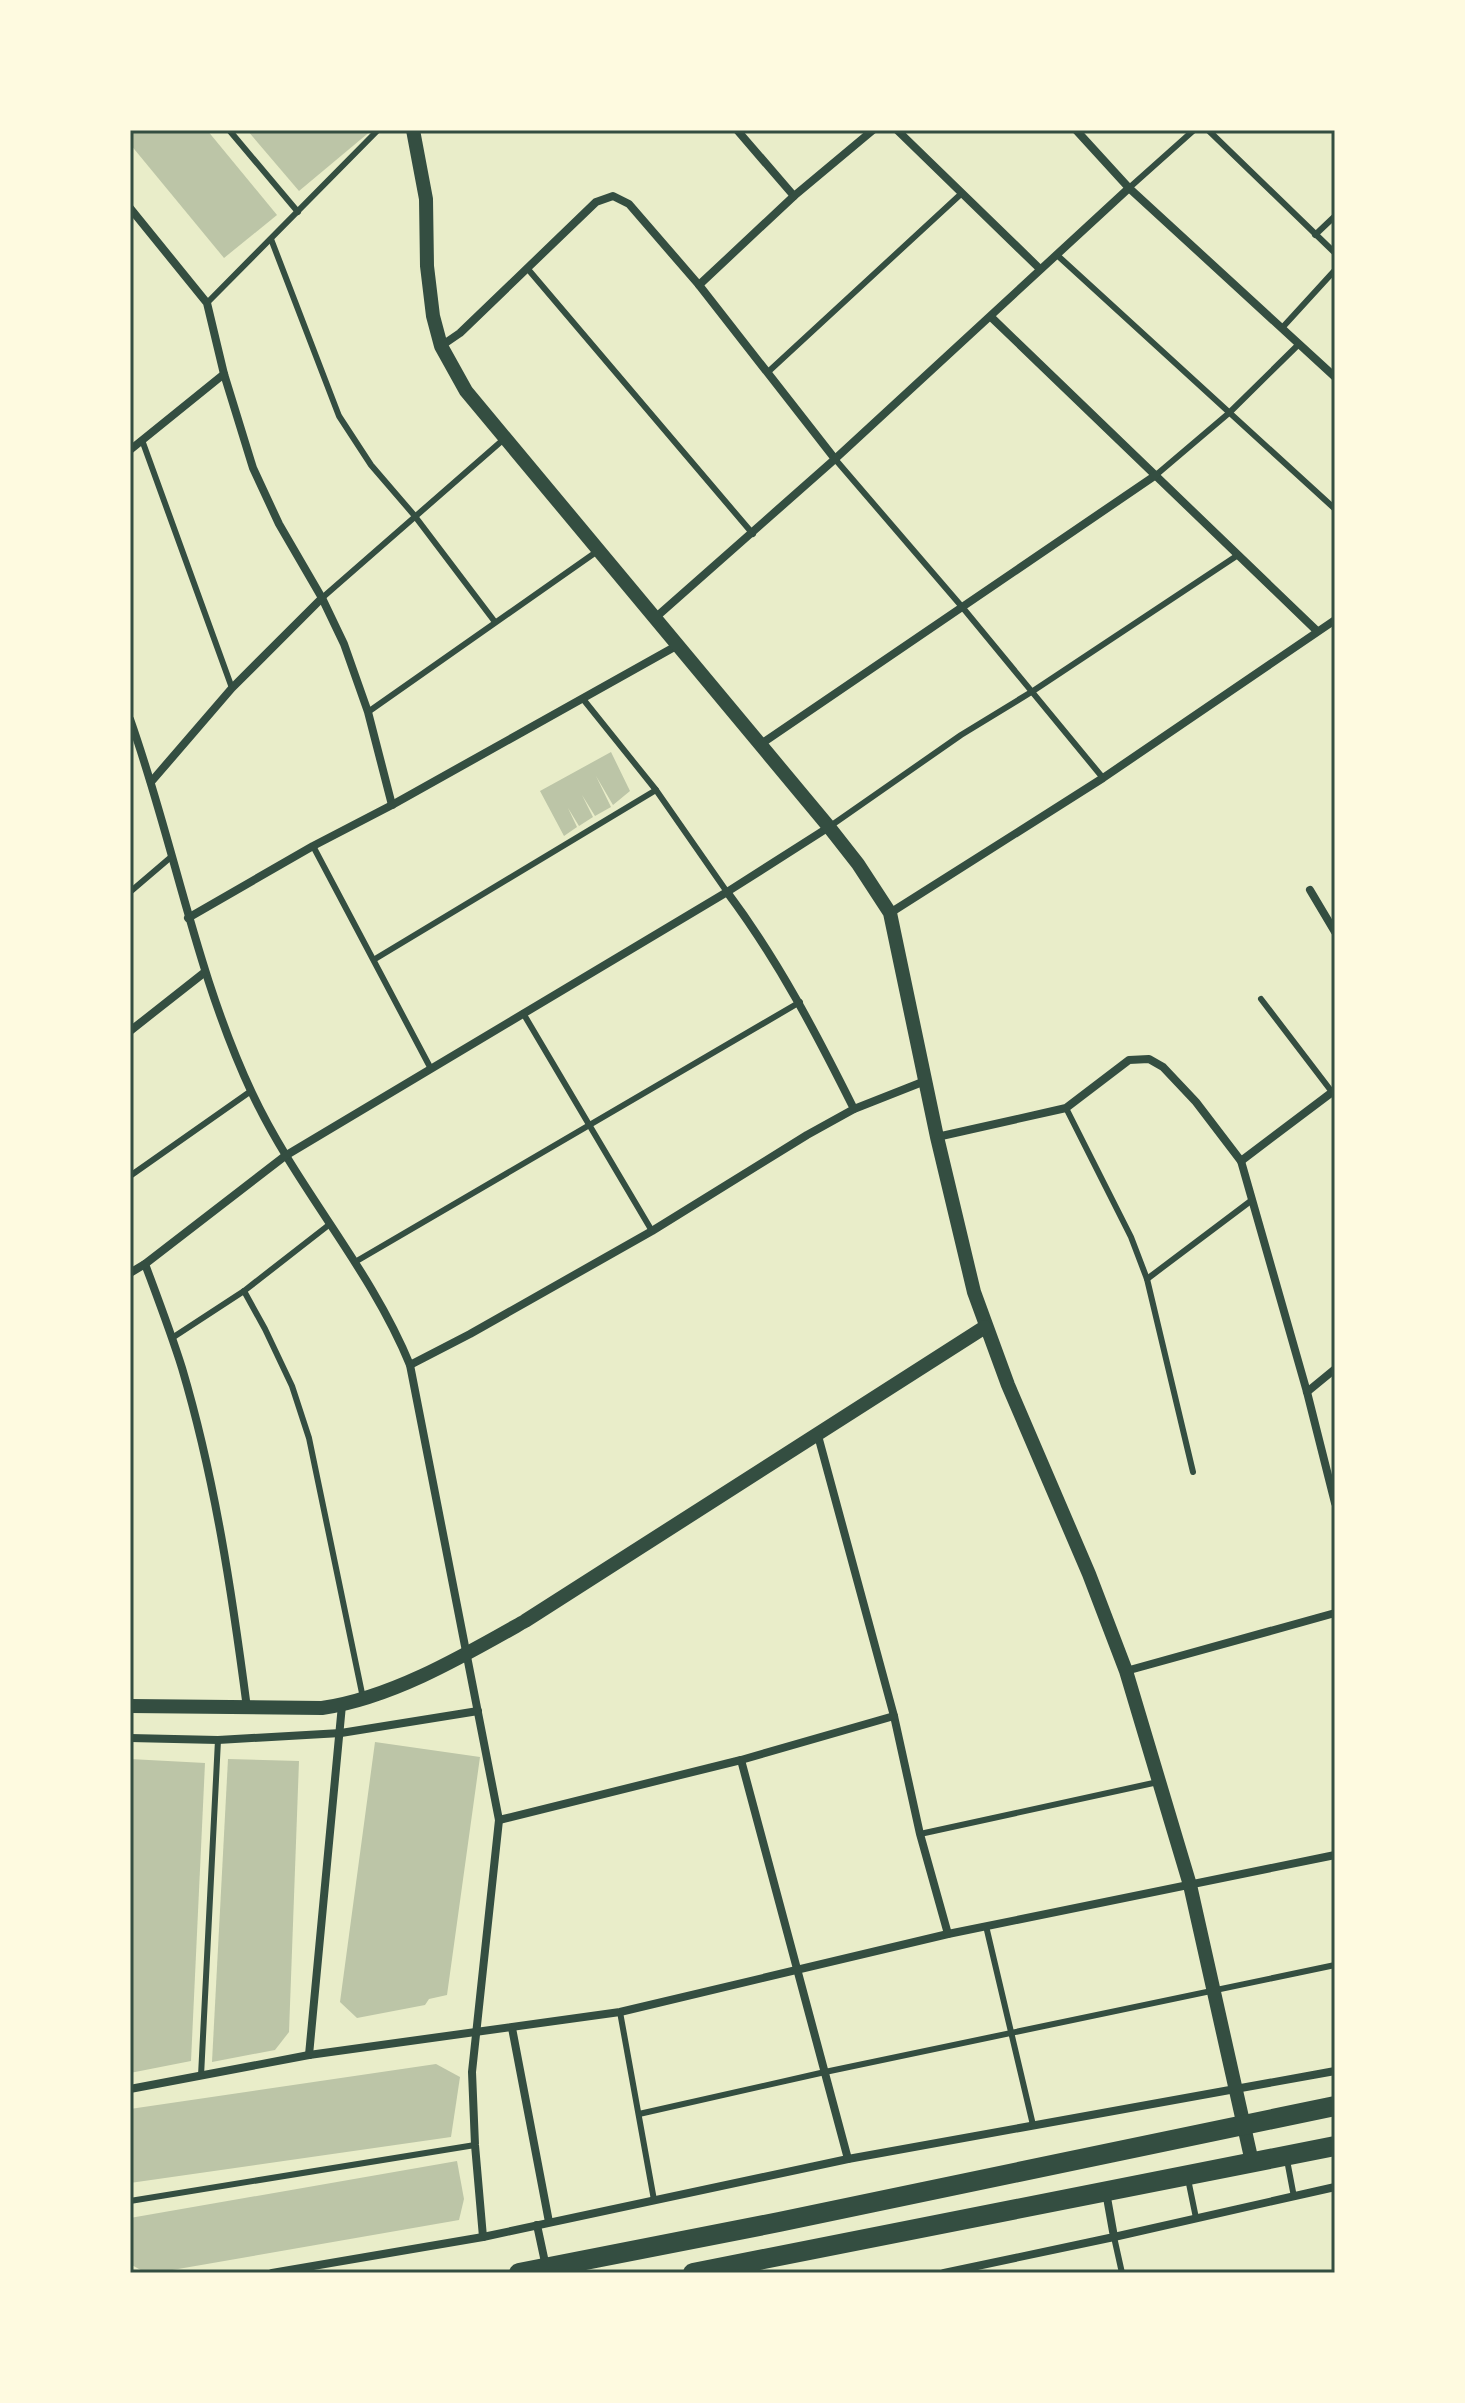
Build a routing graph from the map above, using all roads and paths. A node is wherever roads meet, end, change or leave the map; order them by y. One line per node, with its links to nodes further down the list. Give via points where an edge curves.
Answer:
1 (229, 130): 14 (lane)
2 (378, 130): 14 (lane)
3 (737, 130): 12 (street)
4 (873, 130): 12 (street)
5 (897, 130): 11 (street)
6 (1076, 130): 10 (street)
7 (1194, 130): 10 (lane)
8 (1208, 130): 16 (lane)
9 (410, 131): 28 (street, via 426,199 427,266)
10 (1129, 188): 19 (street); 26 (street)
11 (962, 193): 21 (street); 29 (lane)
12 (794, 196): 23 (street)
13 (130, 208): 24 (street)
14 (298, 212): 17 (lane)
15 (1335, 216): 16 (lane)
16 (1315, 235): 18 (lane)
17 (271, 239): 24 (lane); 39 (lane, via 339,416 371,465)
18 (1335, 253)
19 (1057, 255): 21 (street); 32 (lane)
20 (527, 268): 23 (street, via 596,202 613,196 629,204); 28 (street); 40 (lane)
21 (1040, 269): 25 (street)
22 (1335, 270): 26 (lane)
23 (699, 285): 29 (street)
24 (207, 303): 30 (street)
25 (991, 317): 36 (street); 37 (street)
26 (1282, 328): 27 (street)
27 (1299, 344): 31 (street); 32 (lane)
28 (441, 346): 34 (street, via 466,391)
29 (768, 372): 36 (street)
30 (224, 374): 33 (street); 43 (street, via 253,468)
31 (1335, 377)
32 (1229, 413): 37 (lane); 38 (lane)
33 (141, 439): 35 (street); 50 (lane)
34 (504, 439): 39 (lane); 41 (street)
35 (130, 450)
36 (835, 459): 40 (street); 44 (lane)
37 (1156, 475): 42 (street); 44 (street)
38 (1335, 509)
39 (414, 515): 43 (lane); 47 (lane)
40 (753, 534): 45 (street)
41 (599, 550): 45 (street); 47 (lane)
42 (1238, 555): 48 (street); 51 (lane)
43 (322, 598): 50 (street); 53 (street)
44 (963, 608): 51 (lane); 55 (street)
45 (655, 618): 49 (street)
46 (1335, 620): 48 (street)
47 (495, 622): 53 (lane)
48 (1317, 631): 58 (street)
49 (679, 645): 52 (street); 55 (street)
50 (232, 688): 59 (street)
51 (1033, 691): 58 (lane); 62 (lane)
52 (583, 699): 60 (lane); 61 (street)
53 (368, 712): 61 (street)
54 (130, 719): 56 (street)
55 (761, 744): 62 (street)
56 (140, 746): 57 (street); 59 (street)
57 (130, 755)
58 (1103, 778): 68 (street)
59 (151, 782): 64 (street)
60 (656, 790): 67 (lane); 71 (lane)
61 (392, 805): 63 (street)
62 (829, 827): 67 (street); 68 (street)
63 (313, 846): 69 (street); 71 (lane)
64 (171, 857): 66 (lane); 69 (street)
65 (1310, 890): 70 (street)
66 (130, 892)
67 (727, 892): 74 (street); 75 (street)
68 (890, 913): 78 (street)
69 (188, 918): 72 (street)
70 (1335, 932)
71 (375, 959): 77 (lane)
72 (205, 972): 76 (street); 79 (street)
73 (1261, 999): 80 (lane)
74 (800, 1002): 82 (street); 83 (lane)
75 (523, 1013): 77 (street); 83 (lane)
76 (130, 1031)
77 (430, 1067): 85 (street)
78 (925, 1081): 82 (street); 84 (street)
79 (251, 1091): 85 (street); 87 (lane)
80 (1334, 1093): 86 (street)
81 (1066, 1108): 84 (street); 86 (street, via 1129,1060 1149,1059 1196,1102); 94 (lane)
82 (854, 1109): 90 (street)
83 (588, 1123): 90 (lane); 91 (lane)
84 (937, 1137): 96 (street)
85 (285, 1156): 89 (street); 92 (street)
86 (1241, 1161): 88 (street)
87 (130, 1176)
88 (1252, 1200): 94 (lane); 100 (street)
89 (330, 1224): 91 (street); 95 (lane)
90 (652, 1231): 98 (street)
91 (355, 1262): 98 (street, via 396,1329)
92 (145, 1264): 93 (street); 97 (street)
93 (130, 1273)
94 (1147, 1279): 102 (lane)
95 (244, 1291): 97 (lane); 108 (lane, via 292,1386 309,1438)
96 (985, 1327): 101 (street); 107 (street)
97 (172, 1338): 111 (street, via 211,1485)
98 (410, 1365): 106 (street)
99 (1335, 1369): 100 (street)
100 (1307, 1392): 103 (street)
101 (817, 1432): 106 (street); 113 (street)
102 (1193, 1472)
103 (1333, 1488): 104 (street)
104 (1335, 1503)
105 (1335, 1613): 107 (street)
106 (465, 1655): 108 (street); 112 (street)
107 (1126, 1671): 118 (street)
108 (363, 1698): 109 (street)
109 (342, 1705): 111 (street); 114 (street)
110 (130, 1706): 111 (street)
111 (247, 1708)
112 (478, 1711): 114 (street); 119 (street)
113 (894, 1716): 117 (street); 120 (street)
114 (341, 1733): 116 (street); 132 (street)
115 (130, 1738): 116 (street)
116 (218, 1740): 135 (lane)
117 (741, 1760): 119 (street); 126 (street)
118 (1158, 1782): 120 (lane); 122 (street)
119 (499, 1820): 130 (street)
120 (920, 1834): 124 (street)
121 (1335, 1855): 122 (street)
122 (1190, 1885): 123 (street); 127 (street)
123 (986, 1926): 124 (street); 131 (lane)
124 (948, 1934): 126 (street)
125 (1335, 1965): 127 (lane)
126 (797, 1969): 128 (street); 134 (street)
127 (1214, 1991): 131 (lane); 136 (street)
128 (620, 2012): 129 (street); 139 (lane)
129 (512, 2028): 130 (street); 154 (street)
130 (474, 2033): 132 (street); 142 (street)
131 (1011, 2033): 134 (lane); 141 (lane)
132 (309, 2055): 135 (street)
133 (1335, 2071): 136 (street)
134 (825, 2072): 139 (lane); 145 (street)
135 (201, 2076): 137 (street)
136 (1237, 2087): 140 (street); 141 (street)
137 (130, 2089)
138 (1335, 2106): 140 (highway)
139 (639, 2114): 151 (lane)
140 (1245, 2124): 146 (street); 158 (highway)
141 (1033, 2125): 145 (street)
142 (475, 2145): 152 (lane); 156 (street)
143 (1335, 2146): 144 (highway)
144 (1287, 2156): 146 (highway); 150 (lane)
145 (848, 2159): 151 (street)
146 (1252, 2162): 147 (highway)
147 (1188, 2175): 149 (highway); 153 (lane)
148 (1335, 2187): 150 (street)
149 (1106, 2191): 157 (street); 159 (highway)
150 (1294, 2197): 153 (street)
151 (654, 2200): 154 (street)
152 (130, 2201)
153 (1196, 2218): 157 (street)
154 (549, 2222): 155 (street)
155 (537, 2225): 156 (street); 158 (street)
156 (483, 2237): 160 (street)
157 (1114, 2237): 163 (street); 164 (lane)
158 (546, 2268): 161 (highway)
159 (718, 2270): 162 (highway)
160 (272, 2273)
161 (519, 2273)
162 (693, 2273)
163 (944, 2273)
164 (1122, 2273)

